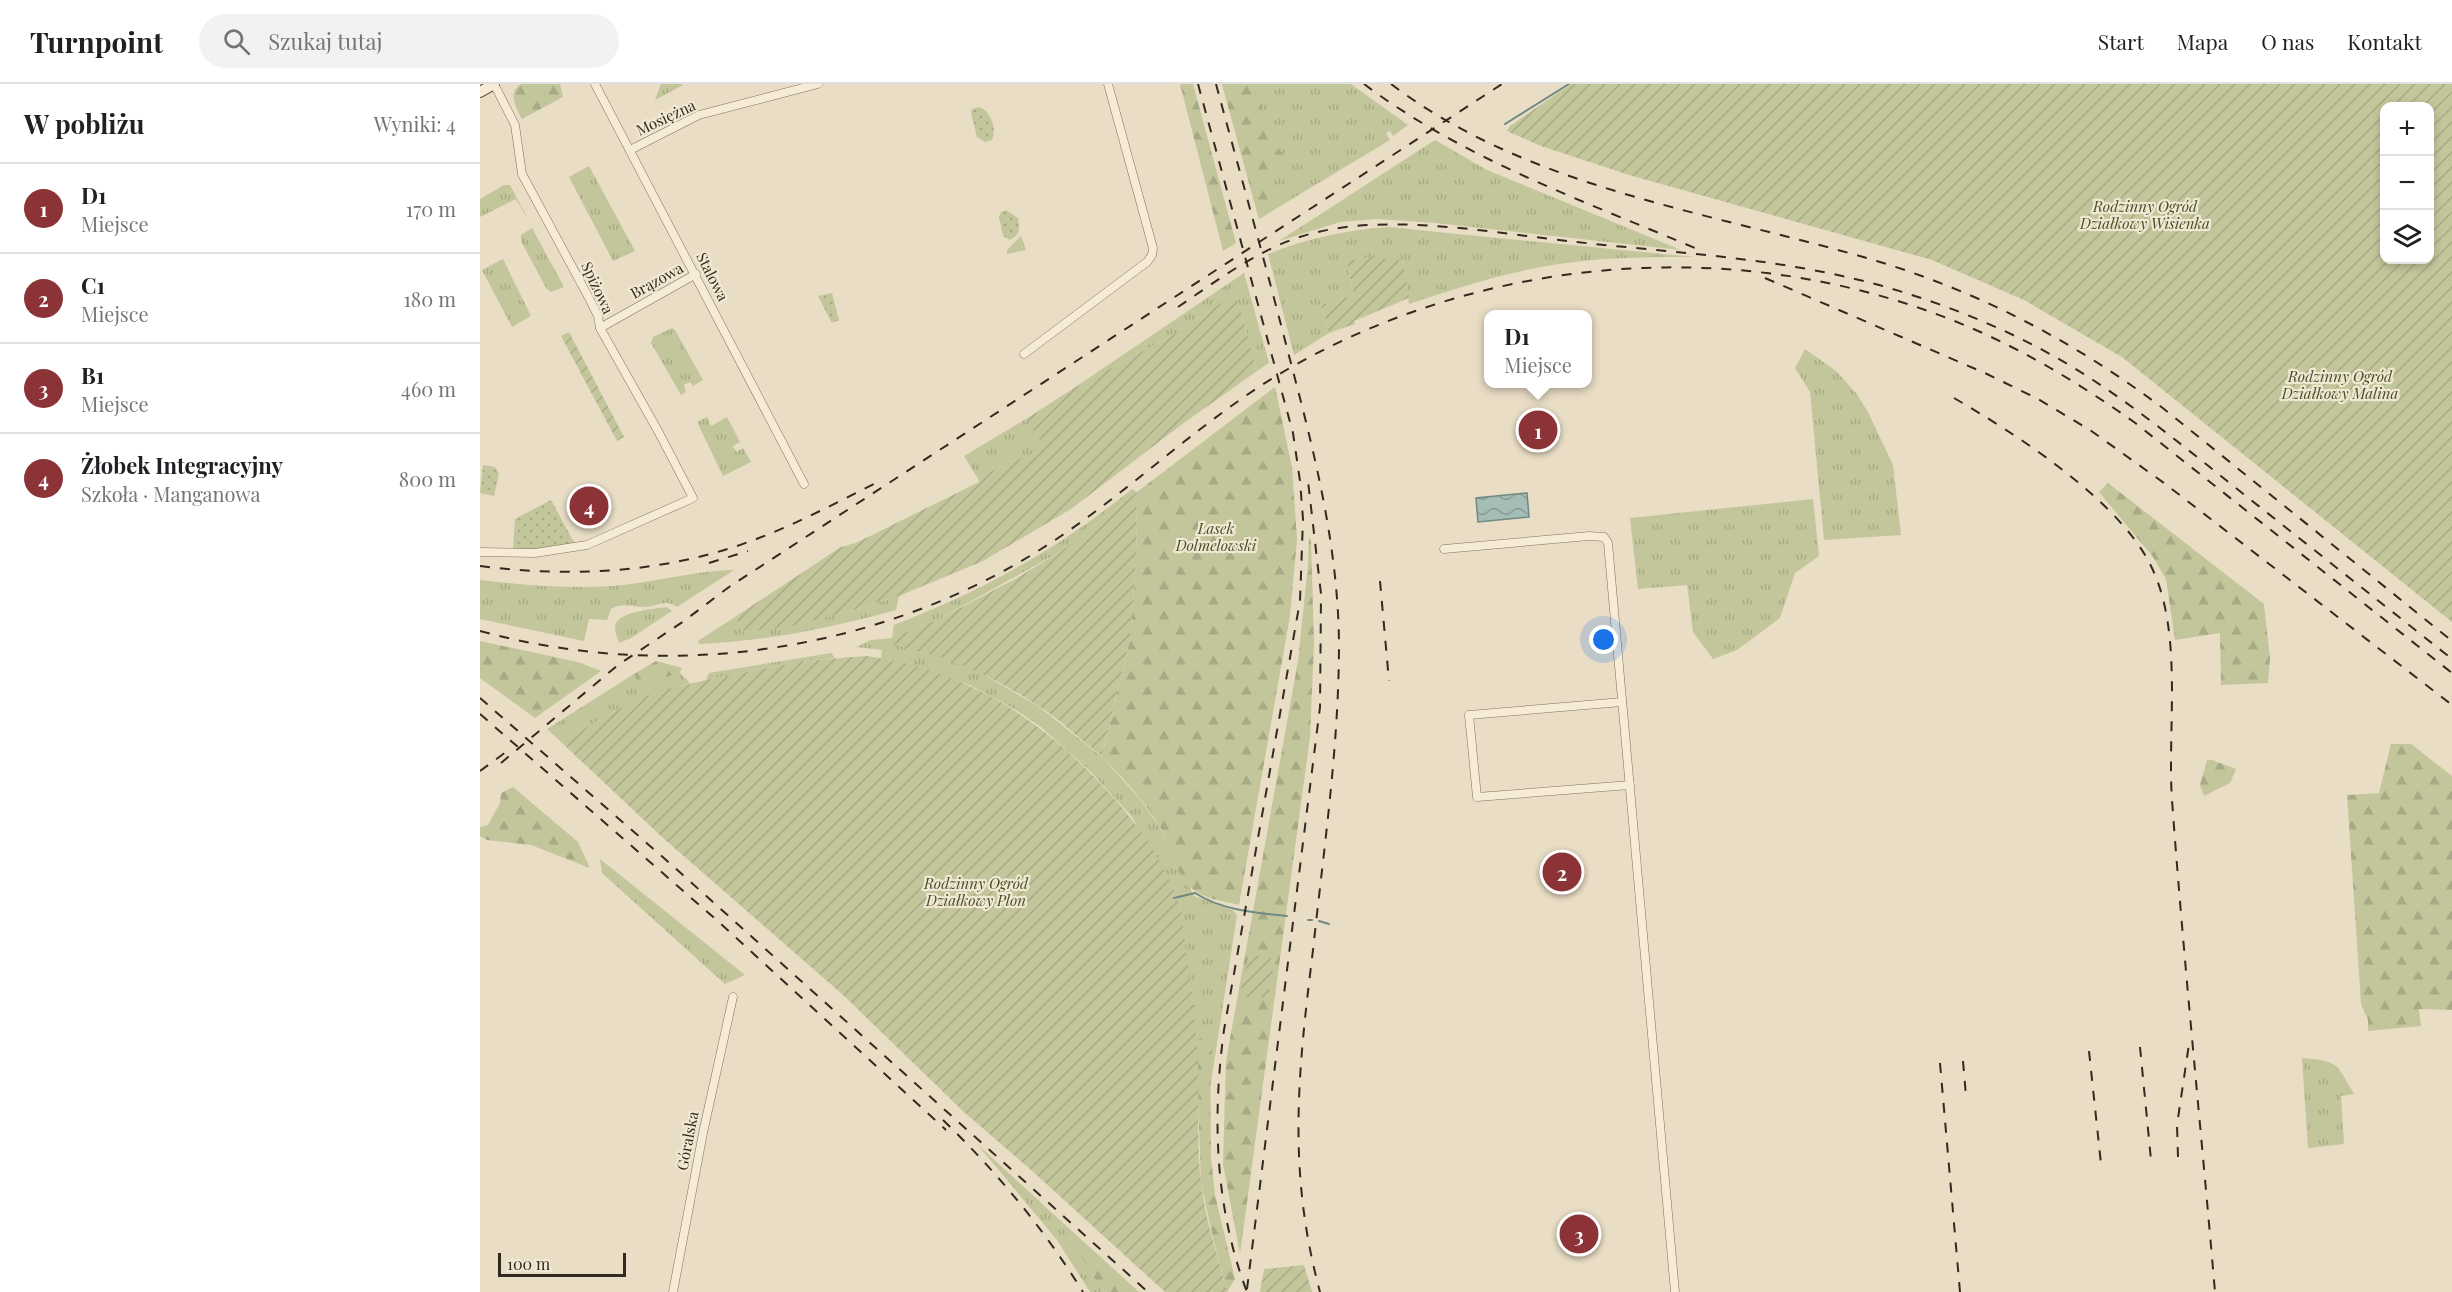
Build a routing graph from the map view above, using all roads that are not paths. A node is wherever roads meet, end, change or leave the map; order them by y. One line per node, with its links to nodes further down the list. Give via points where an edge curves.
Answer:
1 (494, 84): 5 (main road); 8 (street, Spiżowa, via 515,125 522,174 589,298)
2 (595, 84): 6 (street, Stalowa)
3 (818, 84): 6 (street, Mosiężna, via 699,115)
4 (1108, 84): 9 (street, via 1152,255)
5 (480, 92)
6 (630, 150): 7 (street, Stalowa)
7 (696, 274): 8 (street, Brązowa); 10 (street, Stalowa)
8 (600, 328): 12 (street, Spiżowa, via 693,498 587,545 534,553)
9 (1024, 354)
10 (804, 484)
11 (1444, 549): 13 (street, via 1604,537 1609,551)
12 (480, 552)
13 (1622, 702): 14 (street); 14 (street, via 1469,715 1477,797)
14 (1630, 785): 17 (street)
15 (733, 997): 16 (street, Góralska, via 702,1133)
16 (673, 1292)
17 (1675, 1292)

